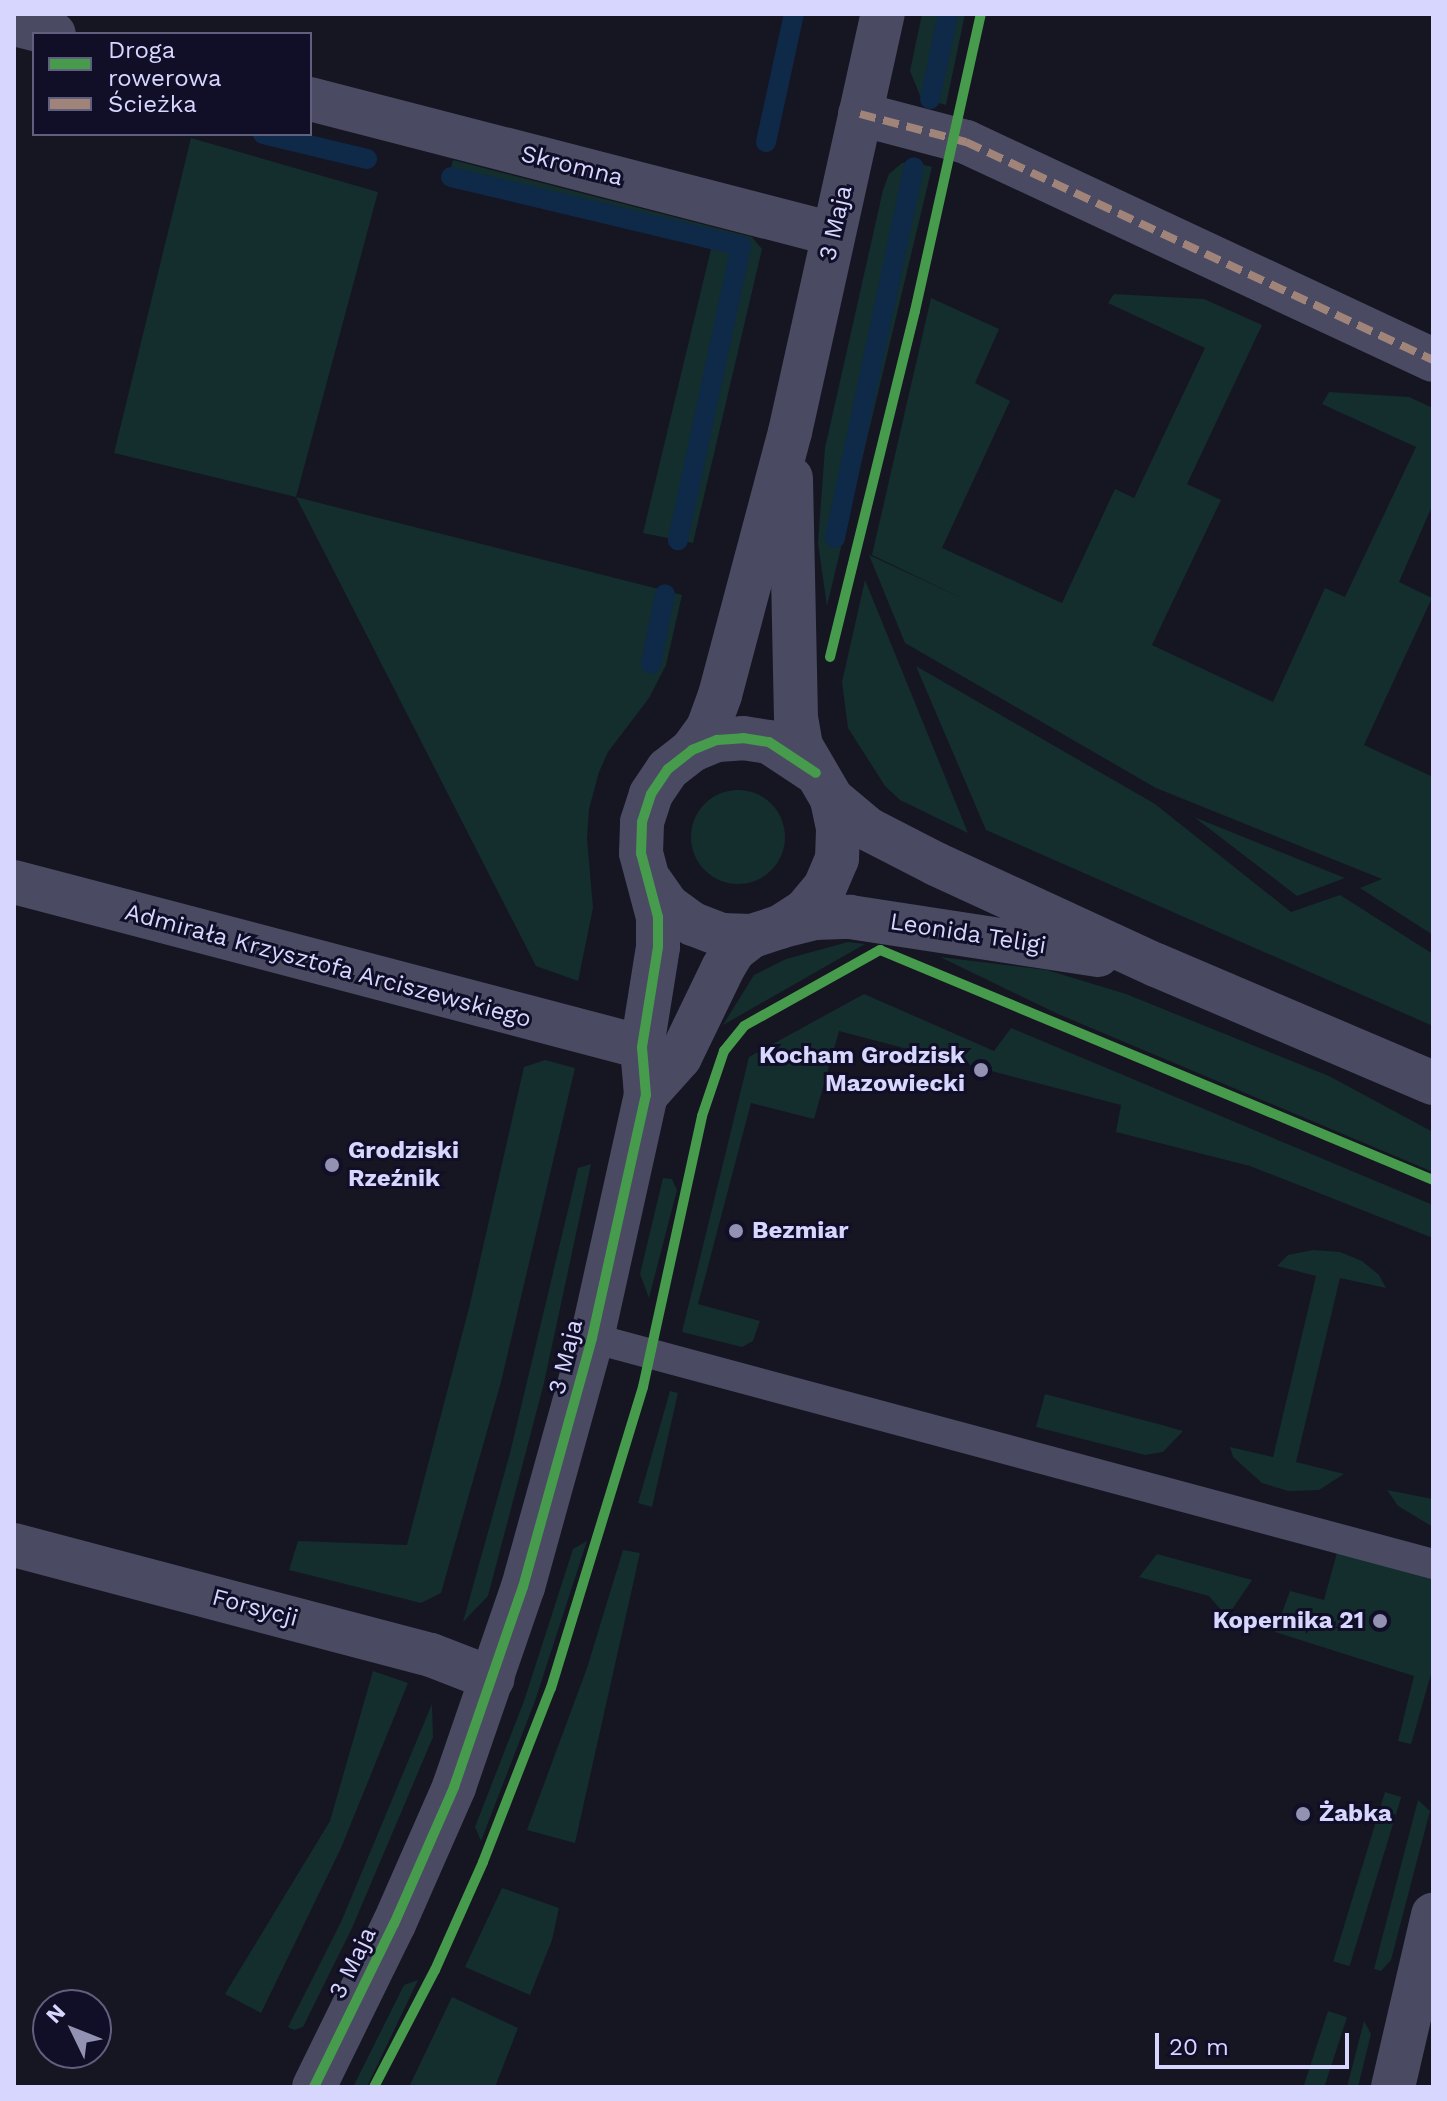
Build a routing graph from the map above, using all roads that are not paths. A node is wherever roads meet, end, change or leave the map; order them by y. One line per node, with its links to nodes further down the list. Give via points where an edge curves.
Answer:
1 (883, 14): 5 (street, 3 Maja)
2 (14, 24): 3 (street)
3 (46, 32)
4 (312, 100): 6 (street, Skromna)
5 (860, 114): 6 (street, 3 Maja); 7 (street, via 966,142)
6 (833, 234): 8 (street, 3 Maja)
7 (1433, 360)
8 (790, 432): 9 (street, 3 Maja, via 720,695 708,728); 10 (street, 3 Maja, via 796,718 801,746)
9 (692, 750): 10 (street, 3 Maja, via 717,740 769,742); 12 (street, 3 Maja, via 668,769 651,794 642,822 641,853)
10 (824, 786): 13 (street, 3 Maja, via 838,828 837,859 825,887 805,911); 14 (street, Leonida Teligi, via 868,829)
11 (14, 882): 15 (street, Admirała Krzysztofa Arciszewskiego)
12 (651, 882): 13 (street, 3 Maja, via 668,906 693,924 721,935); 15 (street, 3 Maja, via 658,947)
13 (766, 931): 14 (street, Leonida Teligi, via 814,918 850,917); 17 (street, 3 Maja, via 734,950 680,1057)
14 (1156, 965): 16 (street, Leonida Teligi)
15 (642, 1047): 17 (street, 3 Maja)
16 (1433, 1083)
17 (646, 1095): 18 (street, 3 Maja)
18 (592, 1338): 20 (lane); 21 (street, 3 Maja, via 547,1510)
19 (14, 1545): 21 (street, Forsycji, via 431,1655)
20 (1433, 1564)
21 (493, 1679): 23 (street, 3 Maja, via 454,1787)
22 (1433, 1915): 24 (street)
23 (314, 2087)
24 (1393, 2087)

